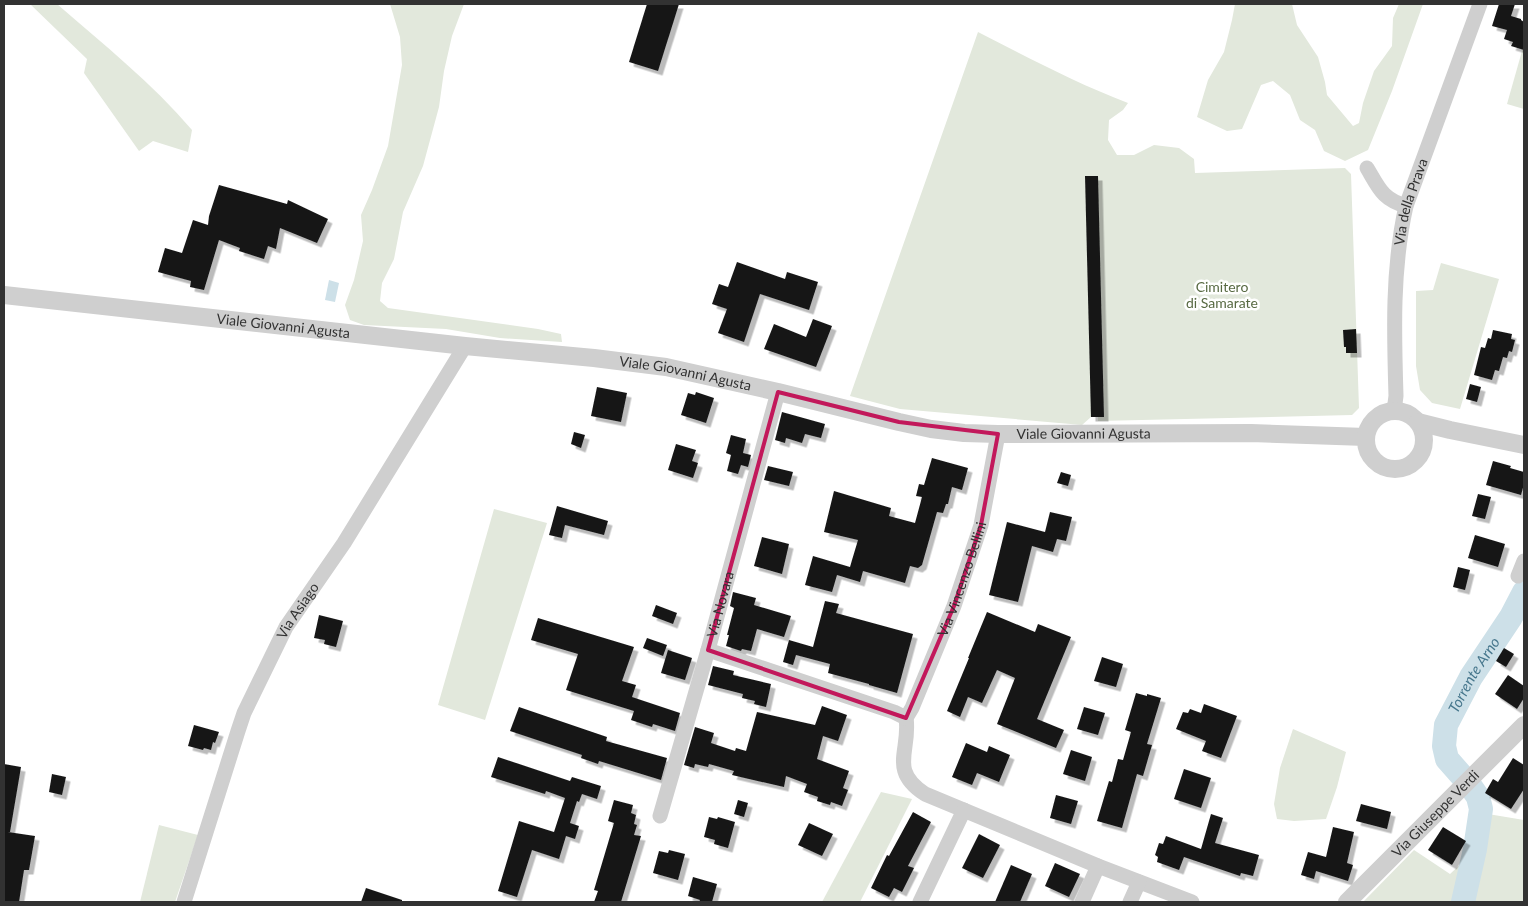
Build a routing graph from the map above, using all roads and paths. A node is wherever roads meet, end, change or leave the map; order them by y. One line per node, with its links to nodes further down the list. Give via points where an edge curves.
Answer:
1 (1480, 4): 3 (street, Via della Prava)
2 (1367, 168): 3 (street, via 1386,197)
3 (1406, 206): 7 (street, Via della Prava, via 1394,303)
4 (4, 295): 5 (street, Viale Giovanni Agusta)
5 (465, 346): 6 (street, Viale Giovanni Agusta, via 666,367); 23 (street, Via Asiago, via 273,652 244,713)
6 (778, 392): 10 (street, Viale Giovanni Agusta, via 931,429); 16 (street, Via Novara)
7 (1394, 410): 8 (street); 11 (street, via 1380,414 1370,424)
8 (1418, 422): 9 (street); 13 (street, via 1424,434)
9 (1450, 430): 12 (street); 13 (street)
10 (998, 434): 11 (street, Viale Giovanni Agusta, via 1251,433); 17 (street, Via Vincenzo Bellini, via 981,525 954,606)
11 (1366, 437): 13 (street, via 1367,449 1374,460 1384,467 1396,469 1409,466)
12 (1524, 445)
13 (1424, 446)
14 (1524, 561): 15 (street)
15 (1518, 576)
16 (708, 650): 17 (street); 20 (street, Via Novara)
17 (906, 718): 19 (street, Via Vincenzo Bellini, via 908,729 903,767 908,779 925,794)
18 (1524, 725): 28 (street, Via Giuseppe Verdi)
19 (964, 810): 21 (street, Via Vincenzo Bellini); 24 (street)
20 (660, 816)
21 (1098, 866): 22 (street, Via Vincenzo Bellini); 25 (street)
22 (1139, 882): 26 (street); 27 (street, Via Vincenzo Bellini)
23 (184, 902)
24 (920, 902)
25 (1082, 902)
26 (1130, 902)
27 (1192, 902)
28 (1347, 902)

